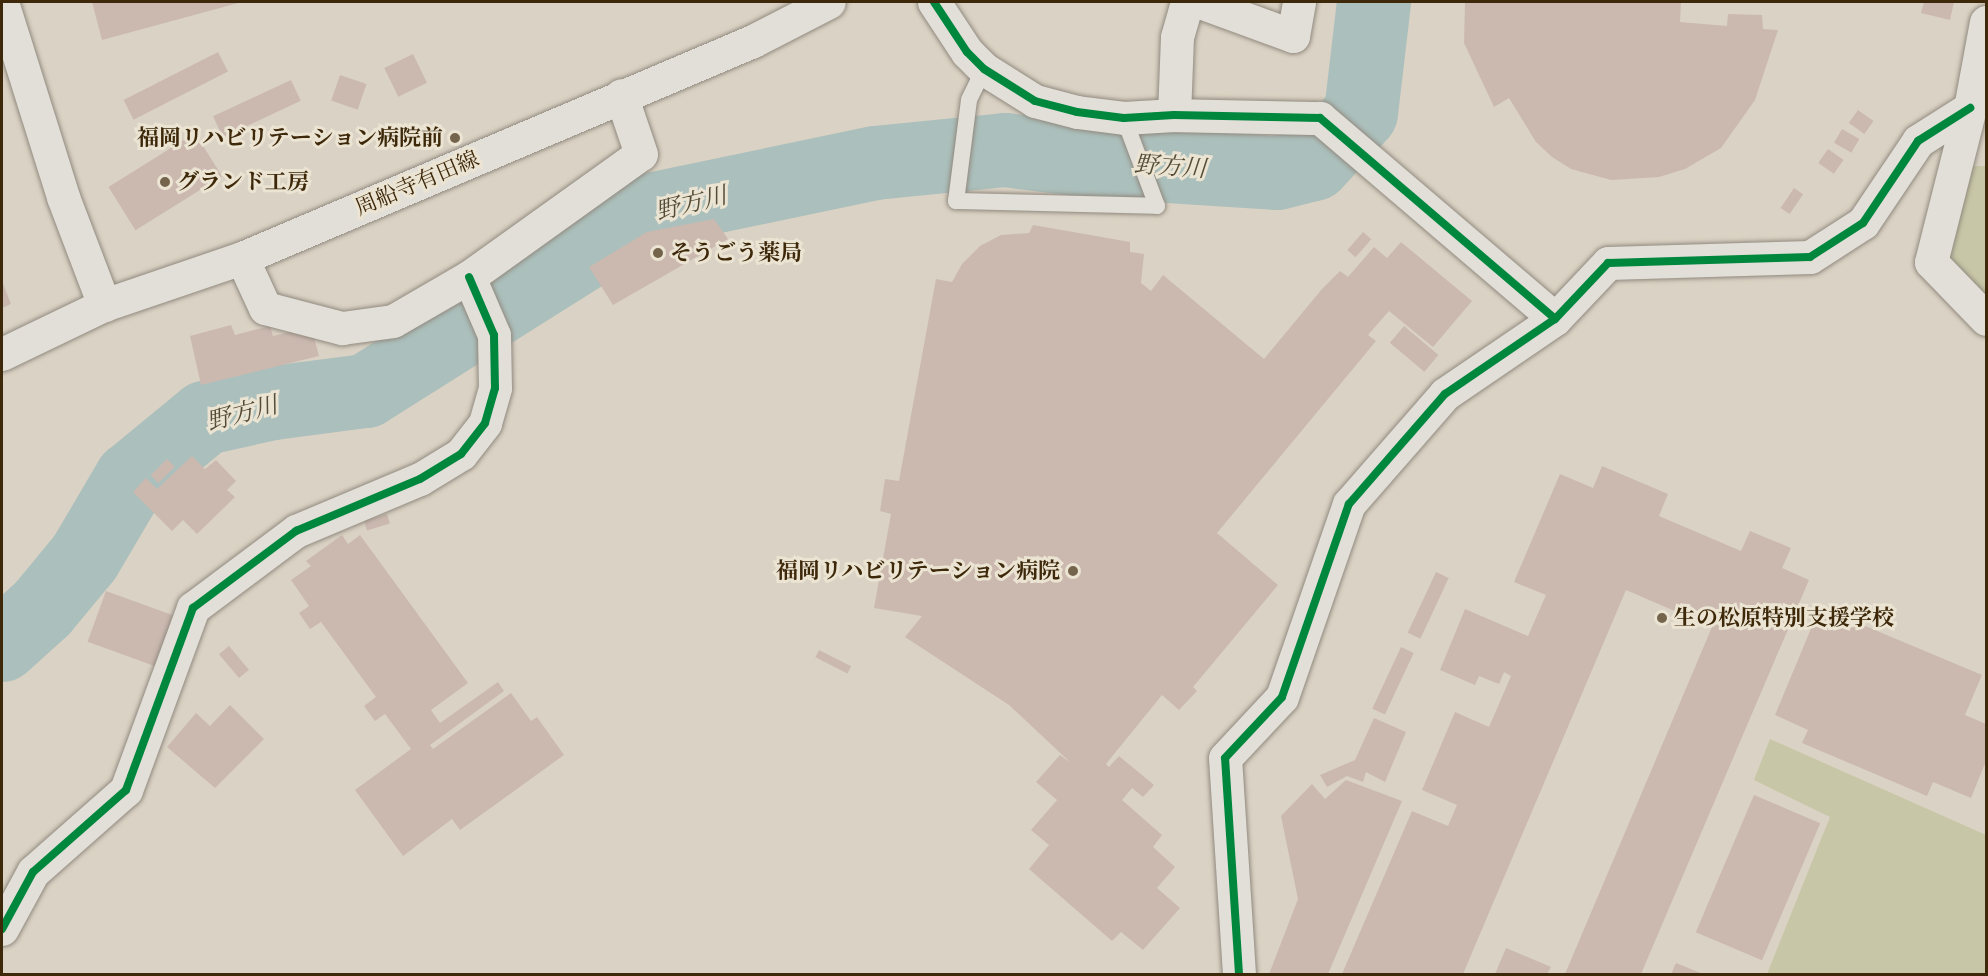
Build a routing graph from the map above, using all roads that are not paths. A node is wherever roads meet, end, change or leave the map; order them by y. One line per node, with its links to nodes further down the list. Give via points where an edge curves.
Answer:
1 (2, 2): 15 (street, via 63,197)
2 (829, 2): 9 (street, 周船寺有田線, via 753,41)
3 (934, 2): 8 (street)
4 (1187, 2): 11 (street, via 1177,37)
5 (1200, 2): 6 (street, via 1293,36)
6 (1299, 2)
7 (1986, 22): 10 (street)
8 (984, 69): 12 (street, via 1035,100 1077,112); 12 (lane, via 969,100 956,201 1157,206)
9 (621, 95): 13 (street, 周船寺有田線); 14 (street, via 641,154)
10 (1970, 108): 16 (street, via 1917,141 1863,223 1810,257 1608,263); 17 (street, via 1931,262)
11 (1174, 115): 12 (street); 16 (street, via 1320,118)
12 (1124, 118)
13 (242, 258): 14 (street, via 265,308 342,328 393,321); 15 (street, 周船寺有田線)
14 (469, 277): 19 (street, via 494,335 495,388 485,423 460,454 420,479 296,531 193,608 126,790 33,872)
15 (104, 305): 18 (street, 周船寺有田線)
16 (1555, 319): 20 (street, via 1445,394 1350,504 1282,697 1224,758)
17 (1986, 319)
18 (2, 354)
19 (2, 929)
20 (1239, 975)

